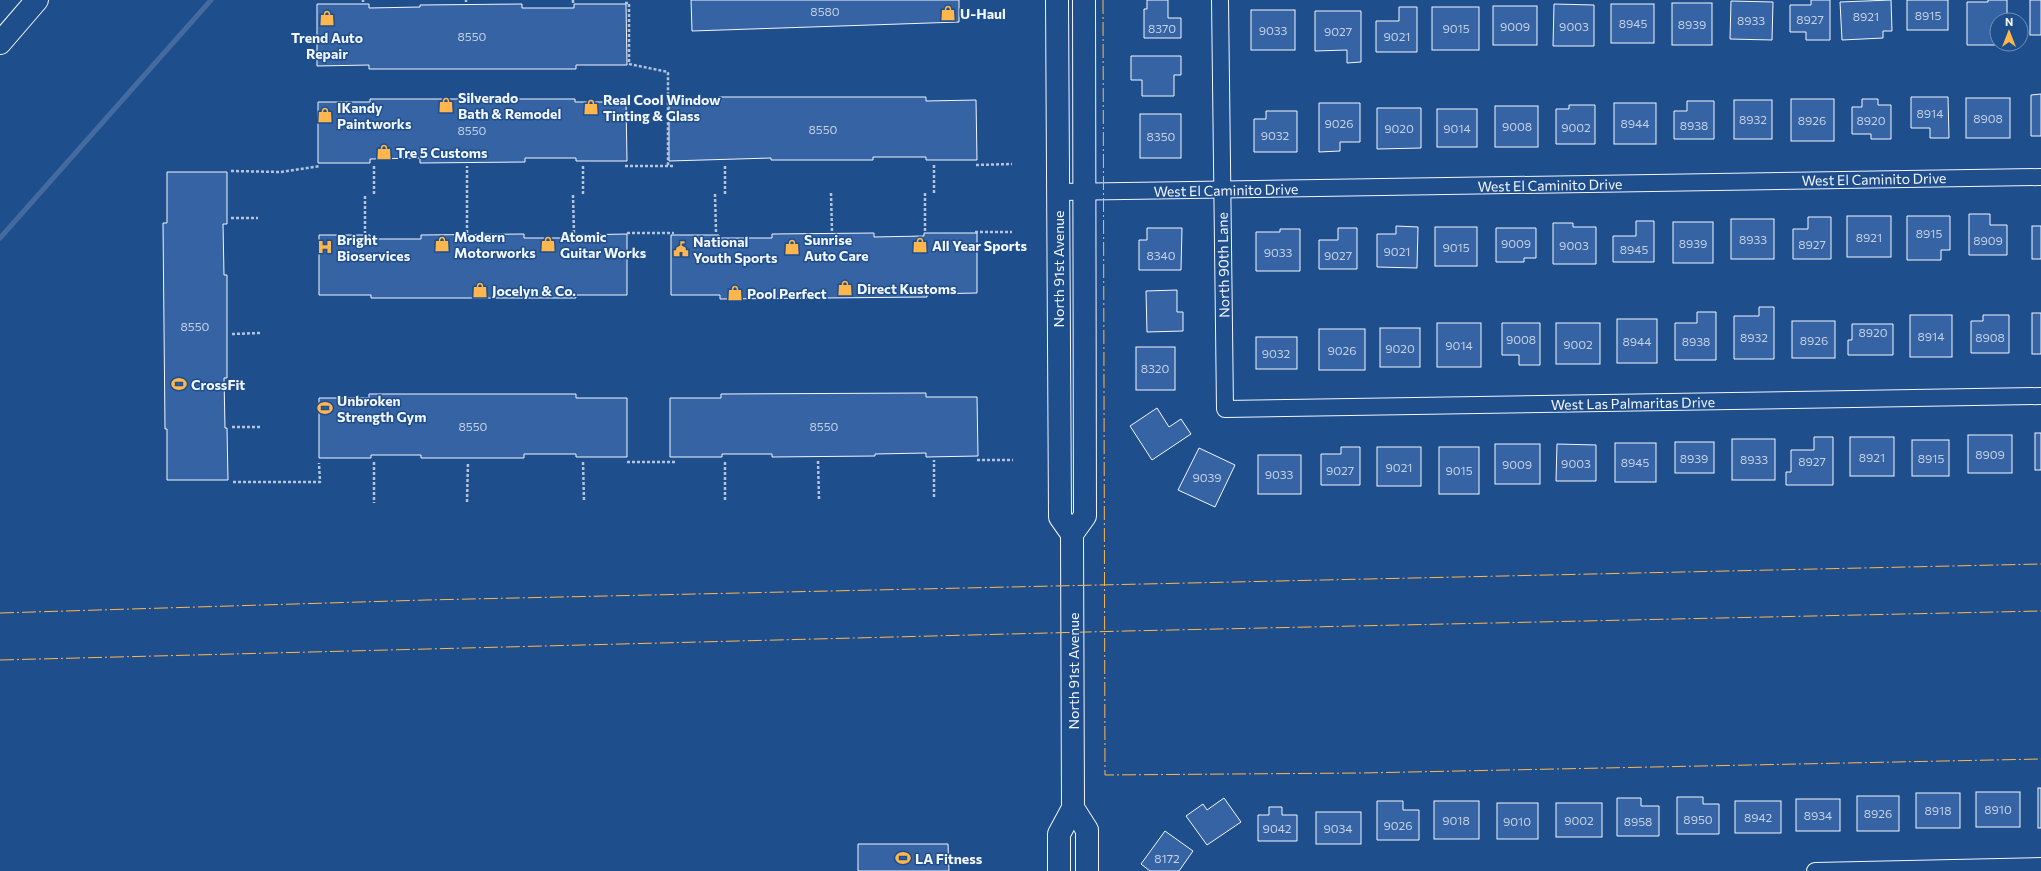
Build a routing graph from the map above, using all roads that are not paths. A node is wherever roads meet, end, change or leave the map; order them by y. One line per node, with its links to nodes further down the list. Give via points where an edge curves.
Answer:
1 (36, 0): 5 (main road)
2 (1058, 0): 8 (main road, North 91st Avenue)
3 (1084, 0): 9 (main road, North 91st Avenue)
4 (1220, 0): 7 (street, North 90th Lane)
5 (0, 43)
6 (2041, 177): 7 (street, West El Caminito Drive)
7 (1222, 190): 9 (street, West El Caminito Drive); 11 (street, North 90th Lane)
8 (1059, 192): 9 (street, West El Caminito Drive); 12 (main road, North 91st Avenue, via 1060,517)
9 (1086, 192): 12 (main road, North 91st Avenue, via 1085,516)
10 (2041, 396): 11 (street, West Las Palmaritas Drive)
11 (1225, 409)
12 (1072, 534): 13 (main road, North 91st Avenue)
13 (1073, 808): 15 (main road, North 91st Avenue, via 1059,834); 16 (main road, via 1087,830)
14 (2041, 866): 17 (street)
15 (1059, 871)
16 (1087, 871)
17 (1815, 871)

